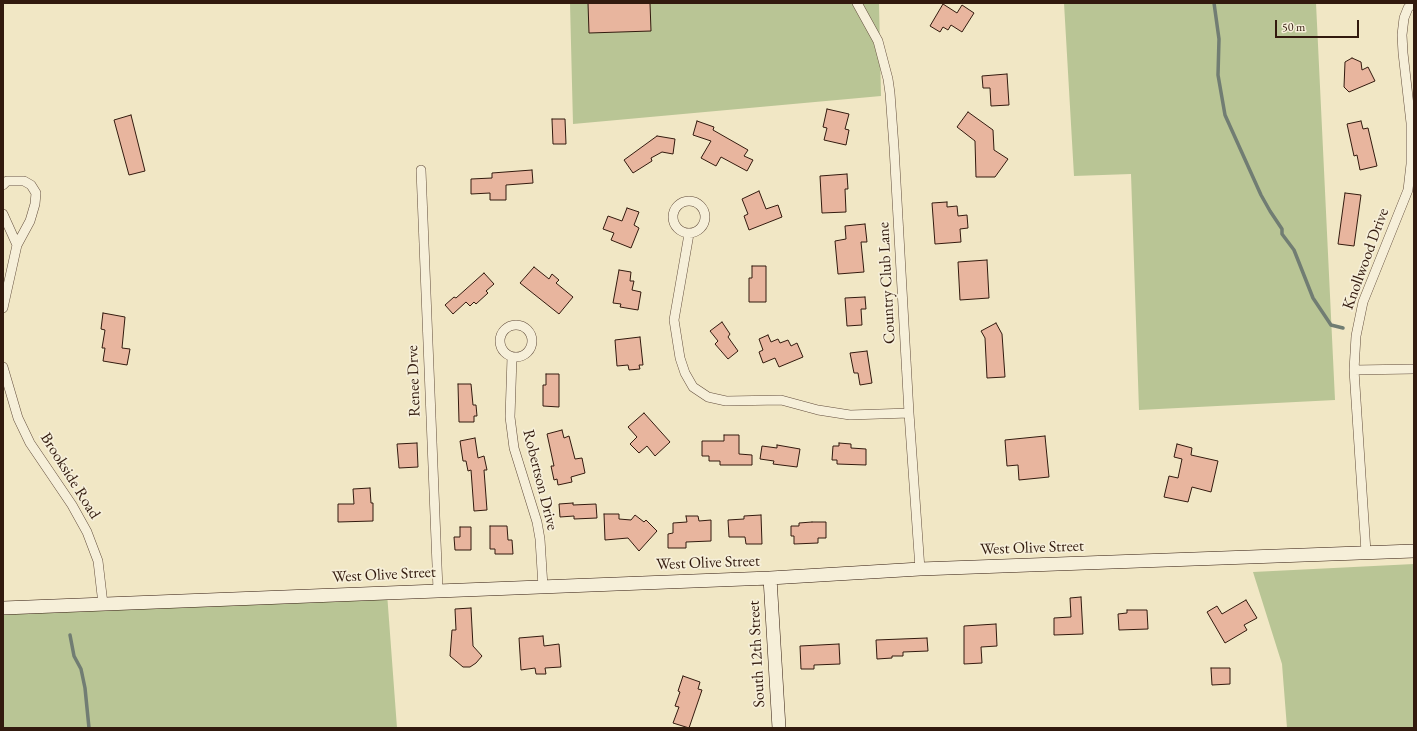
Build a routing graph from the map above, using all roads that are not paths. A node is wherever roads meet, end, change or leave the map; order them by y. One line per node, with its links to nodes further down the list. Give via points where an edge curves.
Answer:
1 (856, 3): 13 (street, Country Club Lane, via 878,41 890,93)
2 (1413, 3): 12 (street, Knollwood Drive, via 1404,18 1402,35 1411,123 1408,190 1363,302 1356,336)
3 (421, 170): 19 (street, Renee Drve)
4 (3, 185): 7 (street, via 7,181 24,181 31,185 36,193 30,221)
5 (3, 214): 7 (street)
6 (689, 234): 13 (street, via 674,320 680,358 693,387 708,397 726,401 781,400 850,415)
7 (17, 245): 8 (street)
8 (3, 308)
9 (512, 357): 18 (street, Robertson Drive, via 510,417 514,448 537,522)
10 (3, 367): 20 (street, Brookside Road, via 18,418 30,443 87,532 98,561)
11 (1414, 369): 12 (street)
12 (1354, 370): 15 (street, Knollwood Drive)
13 (909, 413): 16 (street, Country Club Lane)
14 (1414, 551): 15 (street, West Olive Street)
15 (1366, 552): 16 (street, West Olive Street)
16 (920, 568): 17 (street, West Olive Street)
17 (770, 578): 18 (street, West Olive Street); 22 (street, South 12th Street)
18 (543, 587): 19 (street, West Olive Street)
19 (438, 590): 20 (street, West Olive Street)
20 (103, 604): 21 (street, West Olive Street)
21 (3, 608)
22 (778, 728)

